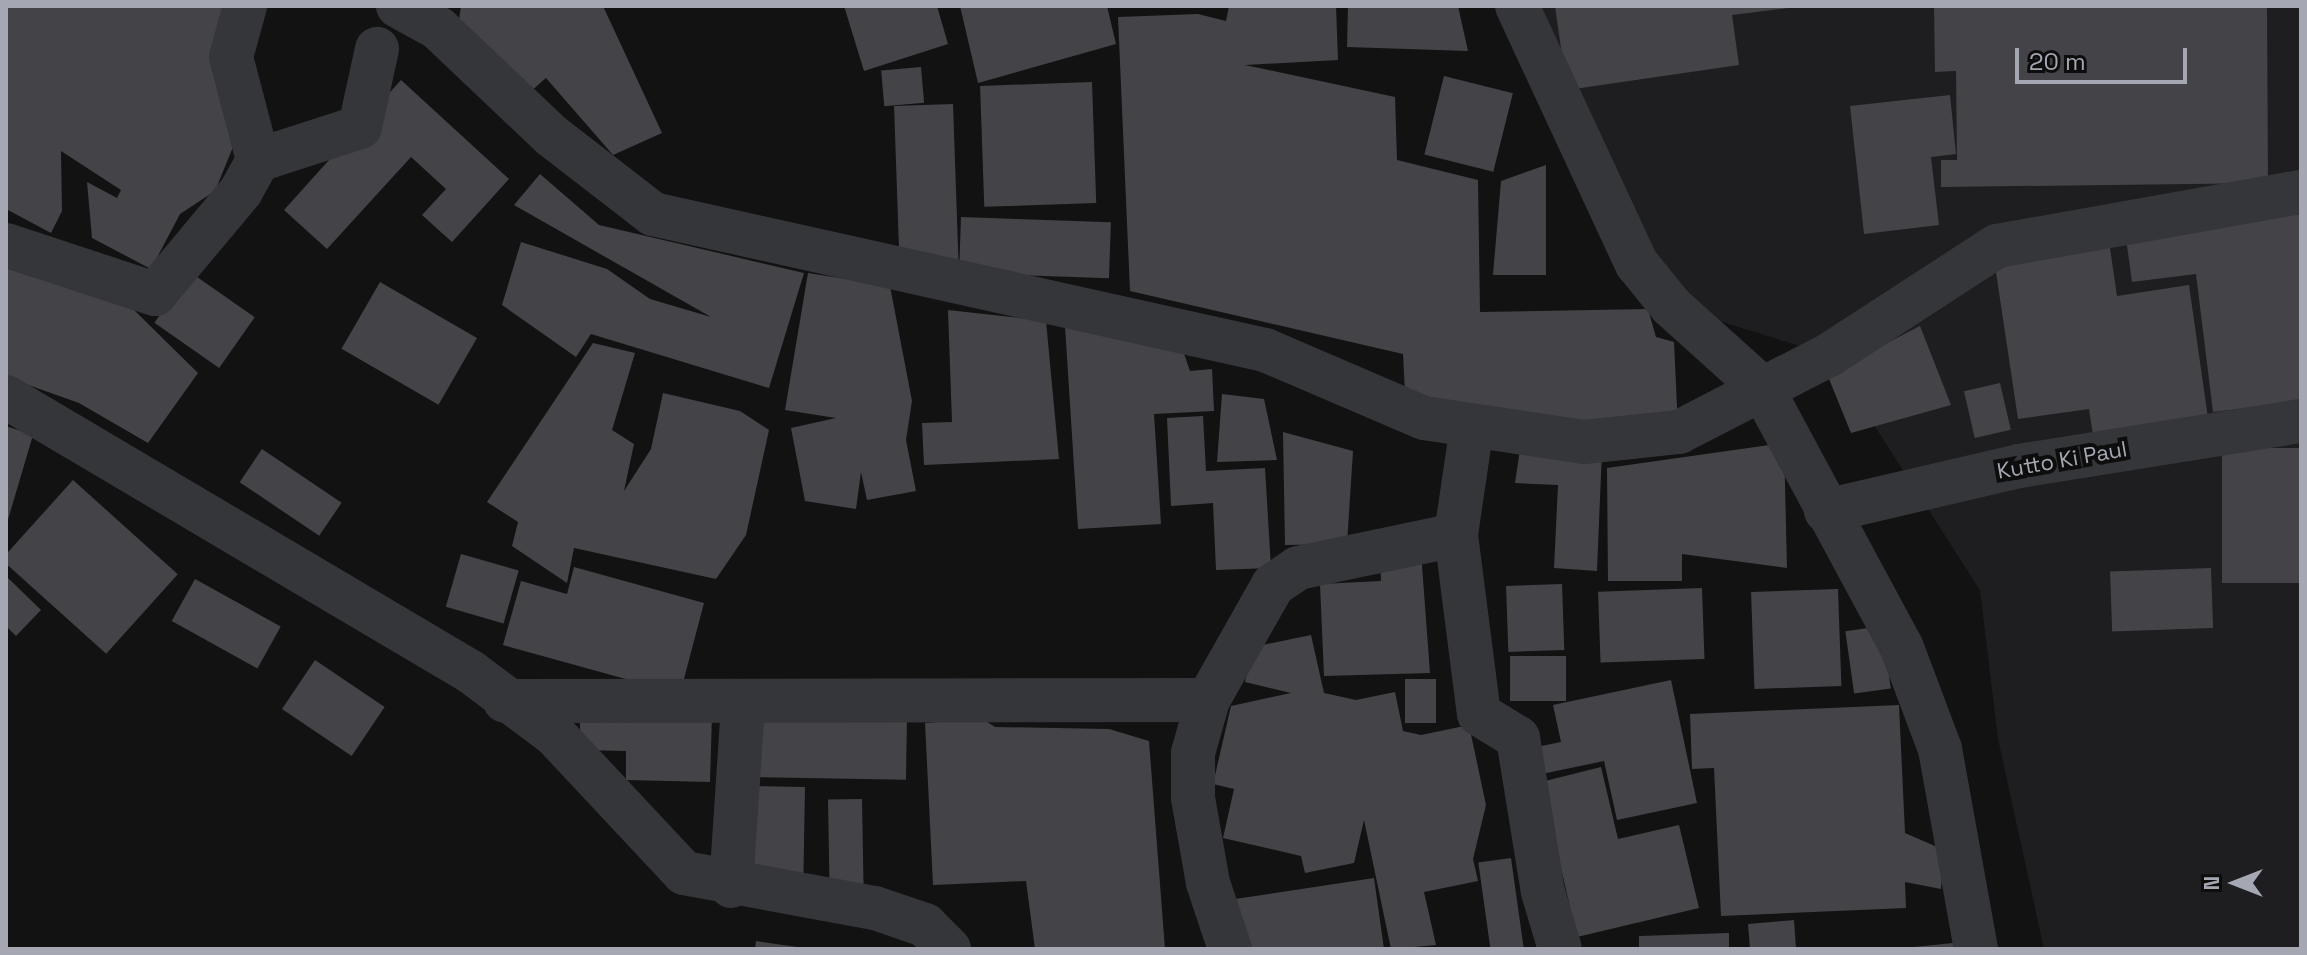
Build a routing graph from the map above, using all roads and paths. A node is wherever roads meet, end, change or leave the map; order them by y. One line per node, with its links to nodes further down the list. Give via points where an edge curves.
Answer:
1 (245, 6): 6 (street, via 233,27 231,57)
2 (398, 6): 4 (street)
3 (1517, 6): 9 (street, via 1637,264 1671,306)
4 (440, 17): 12 (street, via 552,136 653,214 1265,350 1424,418)
5 (377, 49): 6 (street, via 360,127)
6 (258, 160): 8 (street, via 241,191 155,294)
7 (2301, 192): 9 (street, via 1997,246 1829,355)
8 (6, 245)
9 (1762, 388): 12 (street, via 1679,432 1584,442); 13 (street)
10 (6, 397): 16 (street, via 471,672)
11 (2301, 421): 13 (street, Kutto Ki Paul, via 2019,466)
12 (1472, 426): 14 (street)
13 (1826, 511): 22 (street, via 1902,648 1940,749)
14 (1456, 535): 15 (street, via 1298,568 1273,585); 21 (street, via 1479,714 1518,738 1543,892)
15 (1208, 700): 17 (street); 20 (street, via 1193,753 1193,798 1198,844)
16 (505, 701): 17 (street); 18 (street, via 554,734 662,858 684,873)
17 (743, 704): 18 (street)
18 (731, 886): 19 (street, via 875,908 925,925)
19 (949, 949)
20 (1230, 949)
21 (1560, 949)
22 (1976, 949)

